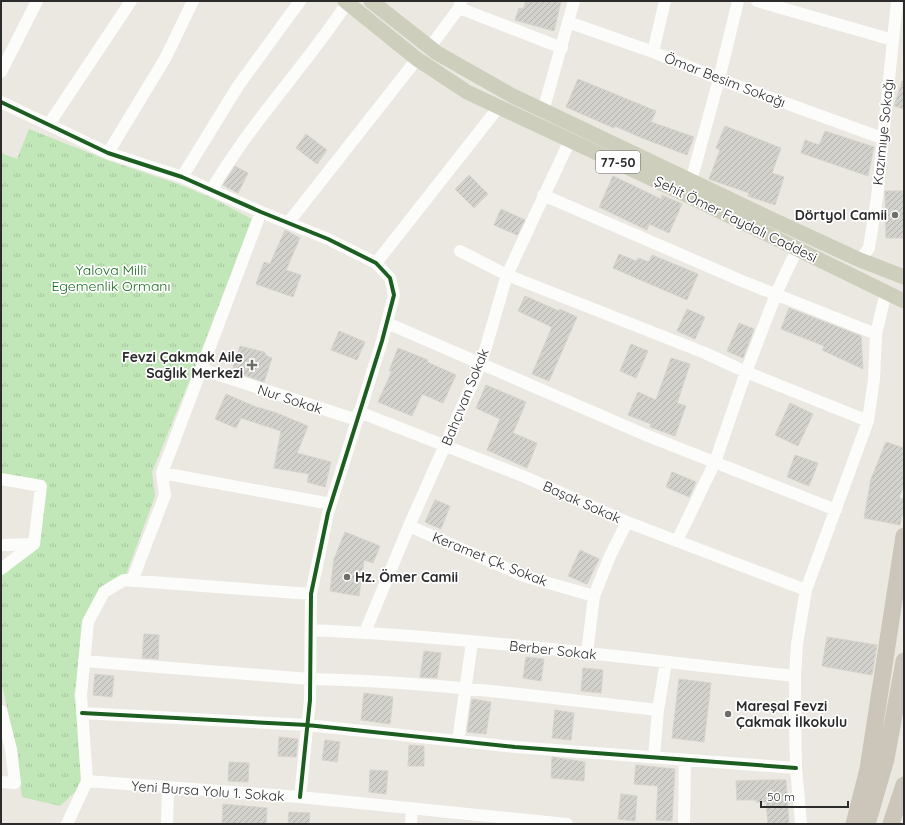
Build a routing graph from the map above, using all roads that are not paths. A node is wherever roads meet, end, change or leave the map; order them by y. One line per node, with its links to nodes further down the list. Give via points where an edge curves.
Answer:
1 (37, 1): 19 (street)
2 (130, 1): 24 (street)
3 (193, 1): 27 (street, via 166,57)
4 (300, 1): 28 (street, via 238,86)
5 (371, 1): 15 (main road, Şehit Ömer Faydalı Caddesi / 77-50)
6 (574, 1): 13 (street)
7 (665, 1): 17 (street)
8 (738, 1): 20 (street)
9 (757, 1): 14 (street)
10 (897, 1): 14 (street, Kazımıye Sokağı)
11 (346, 2): 18 (main road, Şehit Ömer Faydalı Caddesi / 77-50); 30 (street, via 326,36 261,115)
12 (460, 5): 15 (street, via 433,44); 16 (street)
13 (568, 22): 16 (street); 17 (street, Ömar Besim Sokağı)
14 (893, 40): 25 (street, Kazımıye Sokağı)
15 (427, 46): 23 (main road, Şehit Ömer Faydalı Caddesi / 77-50, via 464,70)
16 (562, 48): 23 (street)
17 (653, 52): 20 (street, Ömar Besim Sokağı)
18 (417, 59): 22 (main road, Şehit Ömer Faydalı Caddesi / 77-50, via 461,88); 33 (street)
19 (1, 72)
20 (719, 79): 25 (street, Ömar Besim Sokağı); 29 (street)
21 (1, 102): 24 (street)
22 (498, 108): 26 (main road, Şehit Ömer Faydalı Caddesi / 77-50); 37 (street)
23 (543, 111): 29 (main road, Şehit Ömer Faydalı Caddesi / 77-50)
24 (49, 124): 27 (street)
25 (882, 138): 36 (street, Kazımıye Sokağı, via 869,248)
26 (570, 140): 31 (street, Bahçıvan Sokak); 34 (main road, Şehit Ömer Faydalı Caddesi / 77-50)
27 (108, 152): 28 (street)
28 (182, 177): 30 (street)
29 (690, 181): 36 (main road, Şehit Ömer Faydalı Caddesi / 77-50)
30 (212, 189): 32 (street)
31 (543, 194): 38 (street, Bahçıvan Sokak); 41 (street)
32 (261, 212): 33 (street); 46 (street)
33 (288, 223): 37 (street)
34 (797, 249): 40 (main road, Şehit Ömer Faydalı Caddesi / 77-50); 41 (street)
35 (460, 251): 38 (street)
36 (860, 260): 39 (main road, Şehit Ömer Faydalı Caddesi / 77-50)
37 (376, 263): 43 (street, via 390,278 394,295)
38 (507, 275): 45 (street, Bahçıvan Sokak); 47 (street, via 705,353)
39 (904, 277)
40 (886, 292): 42 (main road, Şehit Ömer Faydalı Caddesi / 77-50); 44 (street)
41 (776, 294): 44 (street); 47 (street)
42 (904, 301)
43 (387, 323): 45 (street); 48 (street)
44 (876, 334): 49 (street, via 874,379)
45 (481, 364): 50 (street, Bahçıvan Sokak); 51 (street)
46 (201, 369): 48 (street, Nur Sokak); 52 (street)
47 (746, 372): 49 (street); 51 (street)
48 (358, 416): 50 (street, Başak Sokak); 54 (street)
49 (868, 421): 55 (street)
50 (444, 446): 56 (street, Başak Sokak, via 525,477); 57 (street, Bahçıvan Sokak)
51 (715, 462): 55 (street); 59 (street)
52 (162, 473): 54 (street); 63 (street, via 165,495)
53 (1, 479): 60 (street, via 41,486)
54 (331, 504): 65 (street)
55 (836, 510): 64 (street)
56 (627, 522): 59 (street, Başak Sokak); 66 (street)
57 (409, 526): 66 (street, Keramet Çk. Sokak, via 524,576); 68 (street, Bahçıvan Sokak)
58 (904, 536): 97 (highway, via 868,769)
59 (677, 541): 64 (street, Başak Sokak)
60 (34, 544): 61 (street); 62 (street)
61 (1, 545)
62 (1, 569)
63 (132, 581): 65 (street); 71 (street, via 124,580 104,592 88,622)
64 (806, 590): 74 (street)
65 (311, 594): 67 (street)
66 (594, 596): 70 (street)
67 (311, 630): 68 (street, Berber Sokak); 75 (street)
68 (365, 632): 69 (street, Berber Sokak)
69 (472, 642): 70 (street, Berber Sokak); 76 (street)
70 (587, 653): 73 (street, Berber Sokak)
71 (84, 661): 75 (street); 79 (street)
72 (904, 661): 98 (highway, via 886,759)
73 (666, 662): 74 (street, Berber Sokak); 77 (street)
74 (794, 676): 84 (street)
75 (310, 679): 76 (street); 80 (street)
76 (464, 688): 77 (street); 81 (street)
77 (658, 710): 82 (street)
78 (1, 711): 86 (street, via 15,783)
79 (82, 713): 80 (street); 85 (street)
80 (307, 725): 81 (street); 89 (street)
81 (458, 741): 82 (street)
82 (654, 757): 83 (street)
83 (686, 760): 84 (street); 95 (street)
84 (796, 768): 96 (street)
85 (87, 781): 88 (street, Yeni Bursa Yolu 1. Sokak); 91 (street)
86 (1, 782)
87 (904, 785): 99 (highway)
88 (168, 788): 89 (street, Yeni Bursa Yolu 1. Sokak); 92 (street)
89 (300, 798): 90 (street, Yeni Bursa Yolu 1. Sokak)
90 (412, 809): 93 (street); 94 (street, Yeni Bursa Yolu 1. Sokak)
91 (67, 824)
92 (167, 824)
93 (411, 824)
94 (567, 824)
95 (684, 824)
96 (801, 824)
97 (854, 824)
98 (867, 824)
99 (891, 824)

